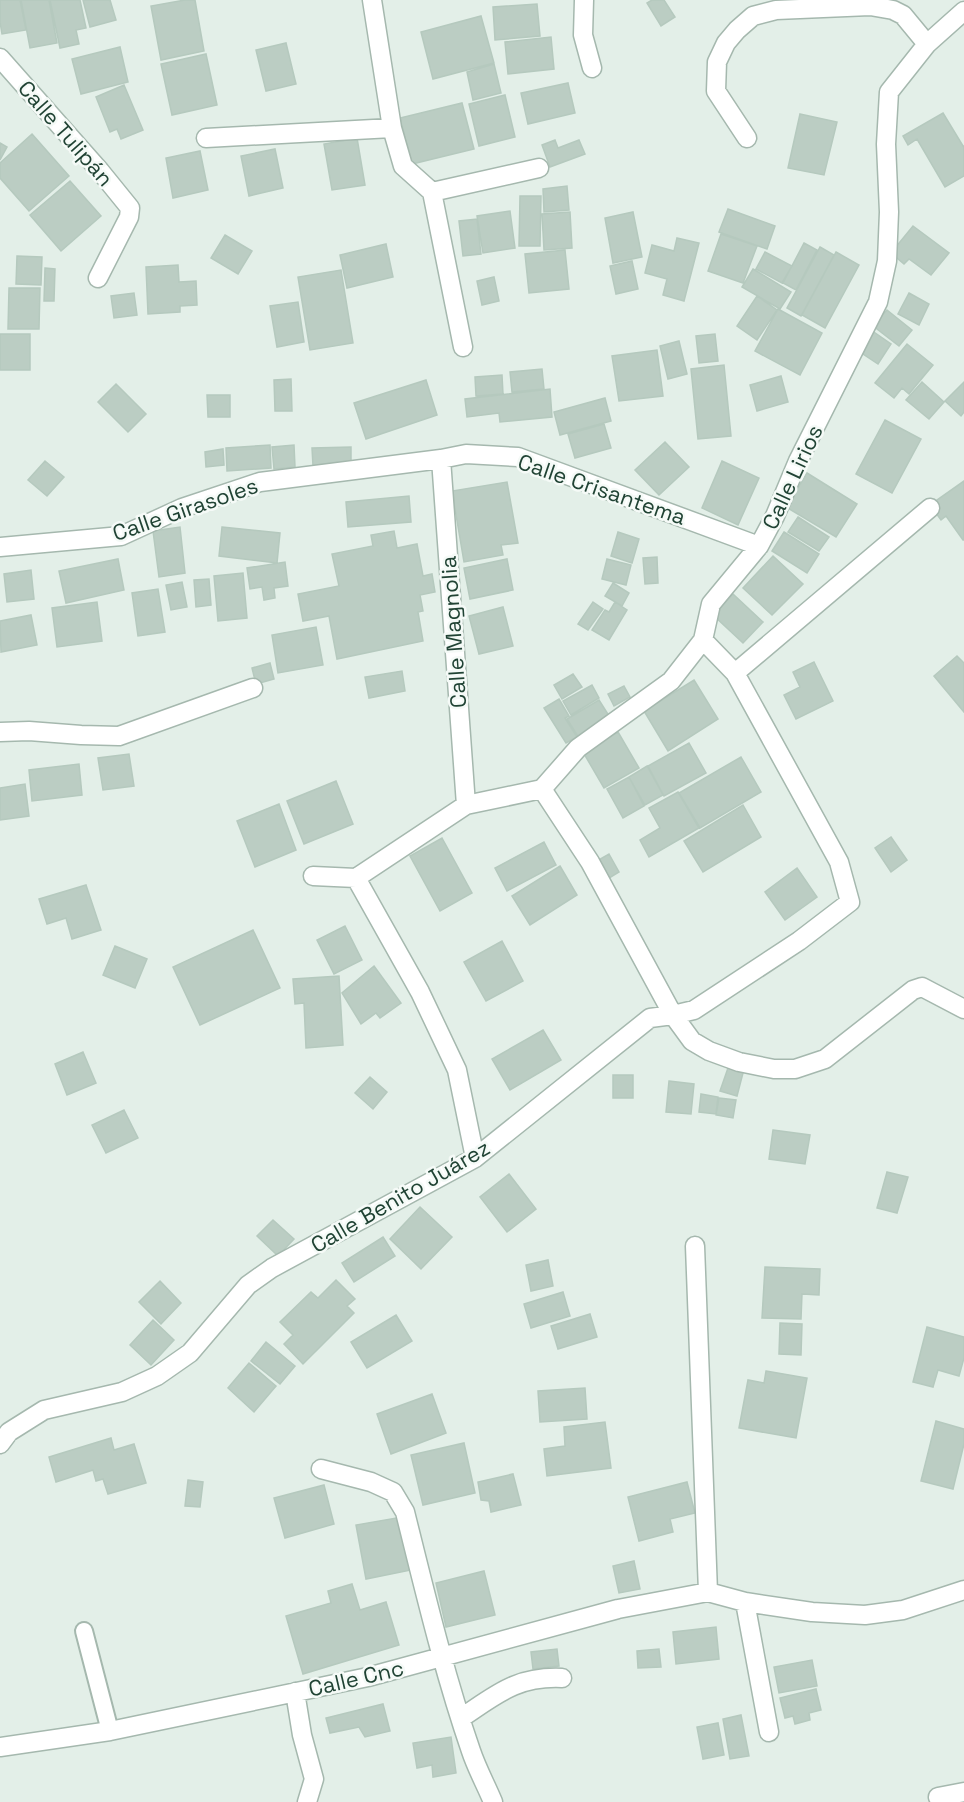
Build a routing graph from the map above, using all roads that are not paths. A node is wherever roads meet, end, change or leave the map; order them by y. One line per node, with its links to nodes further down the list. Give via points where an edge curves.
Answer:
1 (372, 0): 7 (street)
2 (584, 0): 6 (street, via 583,34)
3 (964, 10): 4 (street, Calle Lirios)
4 (927, 44): 9 (street, via 903,15 870,6 776,10 753,16 726,43 717,62 716,91); 16 (street, Calle Lirios, via 889,92 887,261 878,302)
5 (0, 58): 12 (street, Calle Tulipán, via 130,208)
6 (592, 68)
7 (392, 128): 8 (street); 11 (street, via 403,166)
8 (206, 138)
9 (747, 138)
10 (539, 168): 11 (street)
11 (432, 192): 13 (street)
12 (98, 278)
13 (463, 347)
14 (441, 459): 16 (street, Calle Crisantema, via 466,454 518,457); 17 (street, Calle Girasoles, via 260,482 182,507 121,536); 23 (street, Calle Magnolia)
15 (930, 508): 19 (street)
16 (759, 546): 18 (street, Calle Lirios, via 711,604)
17 (0, 547)
18 (703, 640): 19 (street); 22 (street, via 671,681 578,748)
19 (735, 673): 27 (street, Calle Benito Juárez, via 839,862 849,902 800,941 694,1010)
20 (253, 688): 21 (street, via 119,736)
21 (0, 732)
22 (542, 789): 23 (street); 27 (street, via 590,862)
23 (466, 805): 25 (street)
24 (313, 876): 25 (street)
25 (356, 878): 28 (street, via 420,992 457,1070)
26 (964, 1009): 27 (street, via 922,987 913,990 825,1059 795,1069 739,1062 709,1051 692,1041)
27 (673, 1015): 28 (street, Calle Benito Juárez, via 650,1018)
28 (476, 1158): 30 (street, Calle Benito Juárez, via 272,1268 248,1285 190,1353 157,1376 122,1392 44,1410 9,1432)
29 (695, 1246): 33 (street)
30 (0, 1444)
31 (321, 1469): 36 (street, via 393,1492 405,1512)
32 (964, 1590): 34 (street, via 903,1610 865,1615)
33 (708, 1592): 34 (street); 36 (street, Calle Cnc, via 618,1609)
34 (746, 1602): 41 (street)
35 (84, 1631): 40 (lane)
36 (442, 1657): 38 (street, Calle Cnc); 39 (street)
37 (562, 1678): 39 (street, via 543,1677 512,1685)
38 (295, 1692): 40 (street, Calle Cnc); 45 (street, via 315,1779)
39 (461, 1718): 46 (street, via 471,1753)
40 (110, 1731): 42 (street, Calle Cnc)
41 (769, 1732)
42 (0, 1747)
43 (964, 1792): 44 (street)
44 (938, 1797)
45 (307, 1802)
46 (493, 1802)

